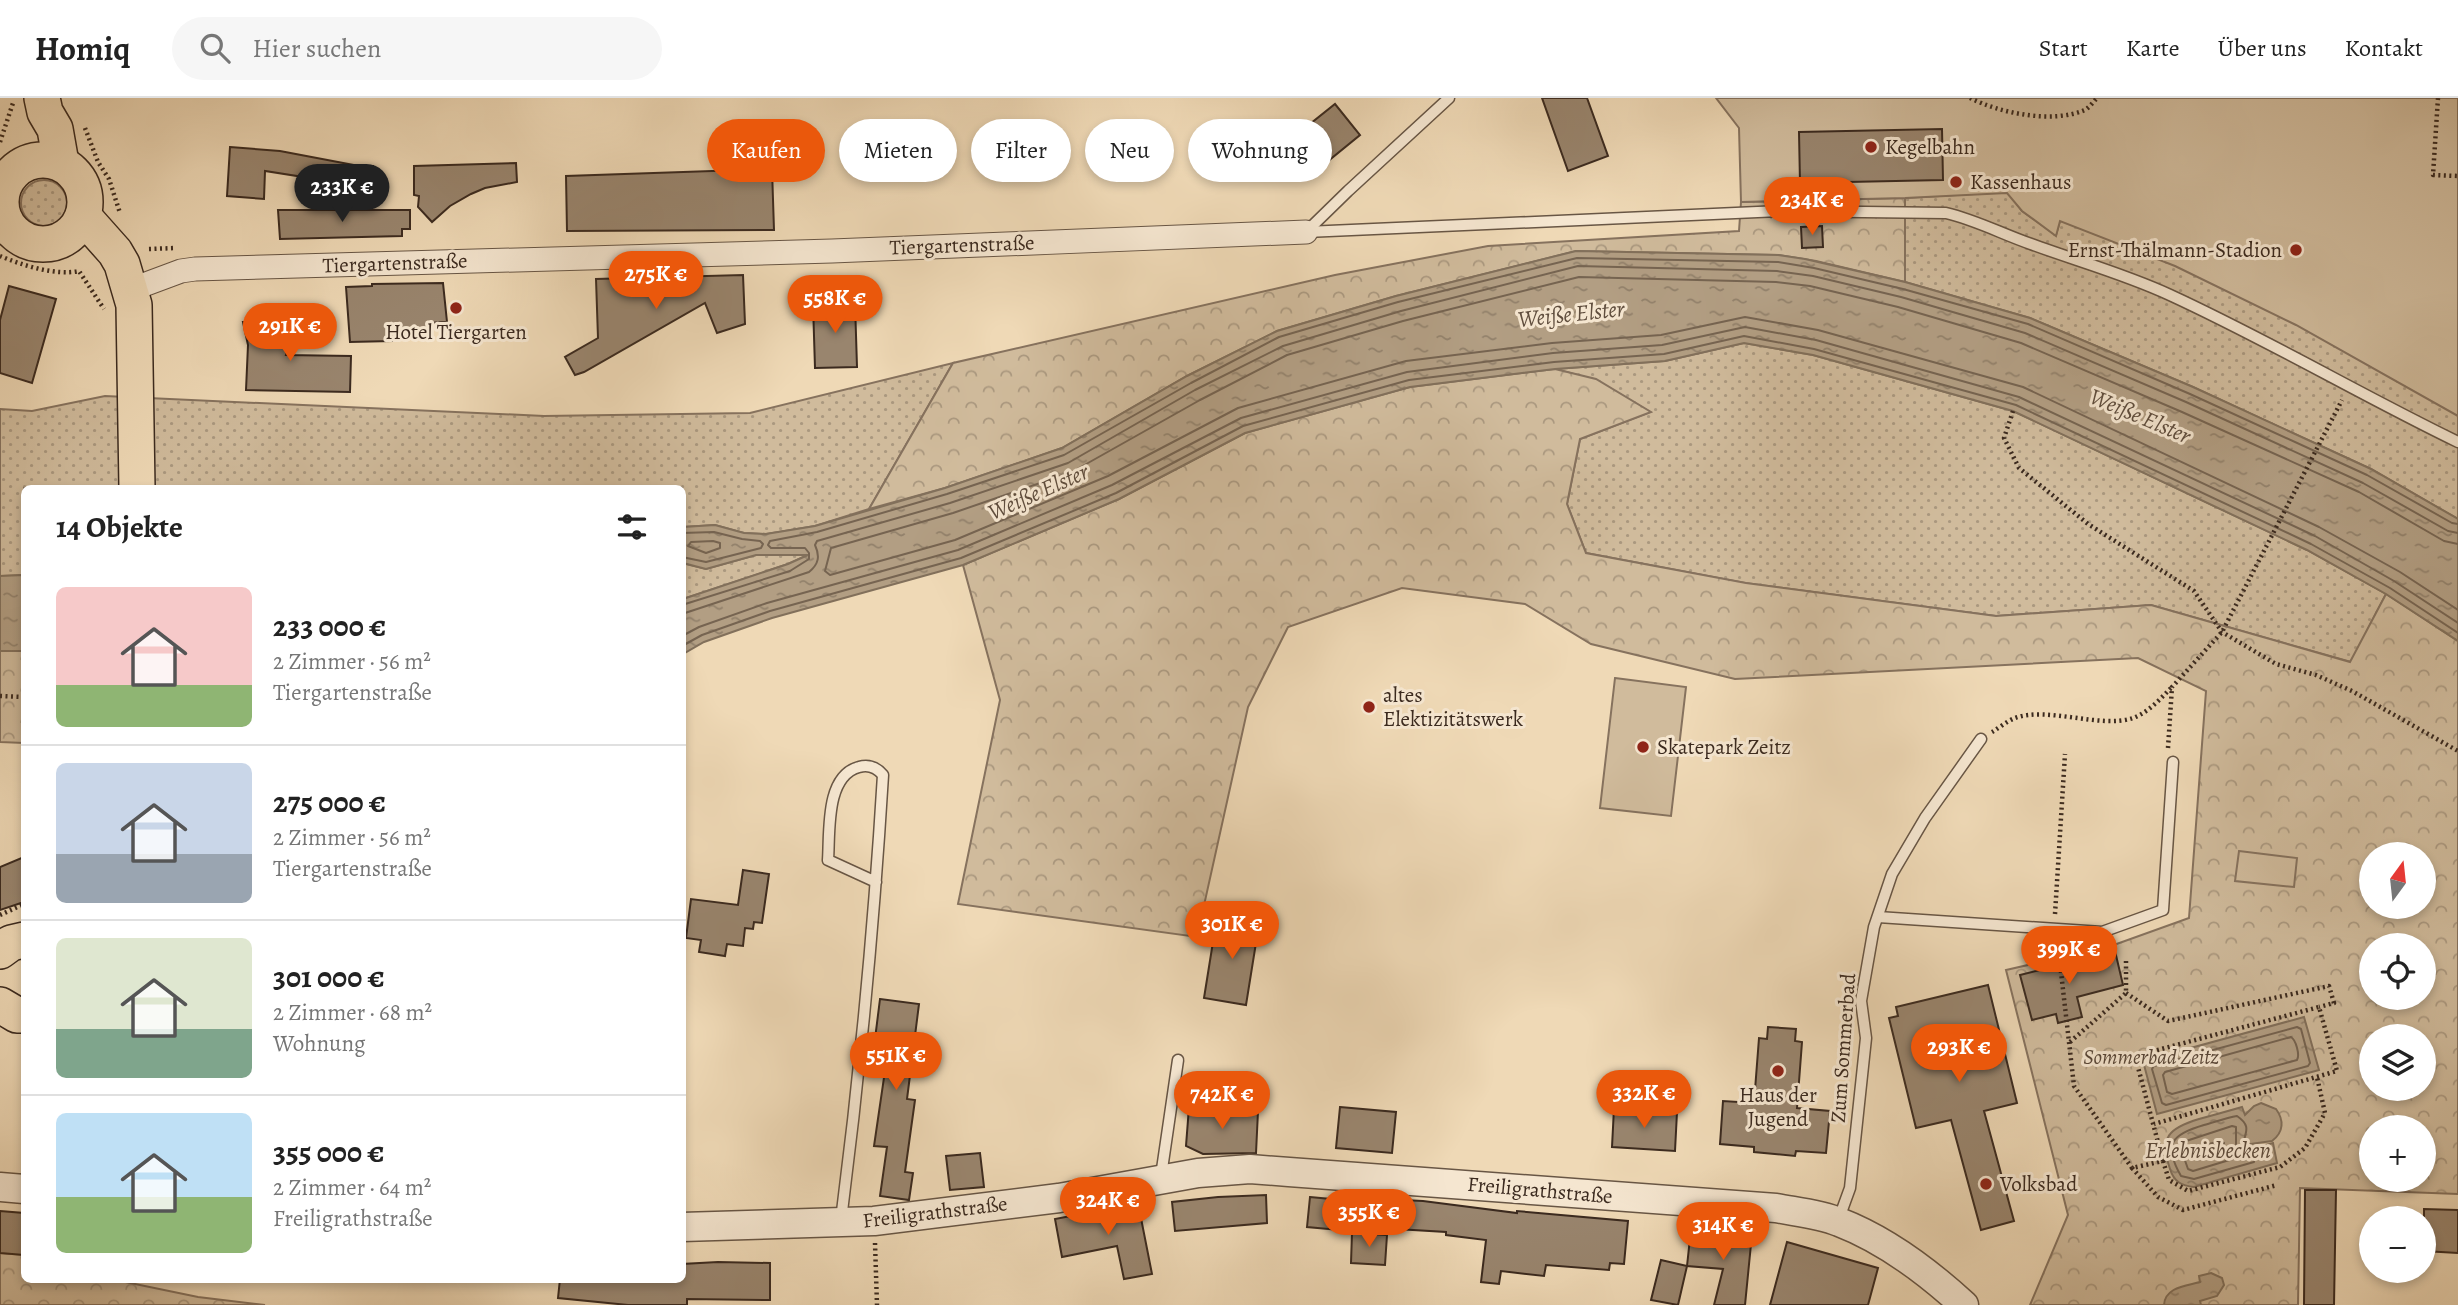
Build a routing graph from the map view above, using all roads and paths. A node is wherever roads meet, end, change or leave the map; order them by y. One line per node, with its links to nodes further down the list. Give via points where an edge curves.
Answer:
1 (1450, 98): 13 (lane)
2 (1970, 98): 3 (path, via 2011,114 2061,115 2087,109)
3 (2097, 98)
4 (2438, 98): 9 (path, via 2433,175)
5 (33, 103): 6 (path); 7 (main road, via 55,129)
6 (0, 142)
7 (46, 162): 11 (main road, via 14,170 4,186); 12 (main road, via 77,176 83,185 86,206)
8 (98, 162): 10 (path)
9 (2458, 176)
10 (121, 215)
11 (2, 221): 12 (main road, via 33,243 43,244); 14 (path, via 28,266)
12 (72, 228): 15 (main road, via 90,258)
13 (1306, 232): 15 (street, Tiergartenstraße, via 195,269); 18 (lane, via 1782,211 1946,212 2170,295)
14 (79, 271)
15 (130, 290): 19 (main road)
16 (2344, 396): 20 (path)
17 (2013, 411): 20 (path, via 2004,438 2019,468 2088,524 2194,591)
18 (2458, 442)
19 (137, 485)
20 (2222, 632): 21 (path); 26 (path, via 2276,664 2352,691)
21 (2172, 687): 24 (path, via 2134,717 2119,721 2016,717); 25 (path)
22 (0, 696): 23 (path)
23 (21, 697)
24 (1981, 739): 32 (lane, Zum Sommerbad, via 1892,874)
25 (2168, 749)
26 (2458, 751)
27 (2066, 754): 33 (path)
28 (2174, 762): 33 (lane, via 2163,910 2102,932)
29 (876, 882): 29 (lane, Freiligrathstraße, via 883,775 877,768 856,767 832,795 828,860); 51 (lane, Freiligrathstraße)
30 (21, 905): 31 (path)
31 (0, 915)
32 (1878, 917): 33 (lane); 50 (lane, Zum Sommerbad, via 1861,1001 1866,1038 1850,1188)
33 (2054, 929): 39 (path)
34 (21, 941): 35 (main road)
35 (0, 951)
36 (2126, 959): 37 (path)
37 (2126, 993): 38 (path, via 2168,1021 2329,986 2334,1003); 39 (path)
38 (2319, 1007): 41 (path, via 2337,1071); 42 (path, via 2134,1056)
39 (2069, 1042): 44 (path, via 2074,1086)
40 (1178, 1060): 45 (lane)
41 (2317, 1077): 42 (path); 43 (path, via 2325,1113 2305,1148 2280,1167 2188,1191 2169,1180)
42 (2154, 1124): 43 (path)
43 (2163, 1161): 44 (path)
44 (2132, 1168): 46 (path, via 2158,1197 2183,1210)
45 (1160, 1179): 49 (street, Freiligrathstraße, via 1059,1198); 50 (street, Freiligrathstraße, via 1250,1169 1289,1171 1750,1205)
46 (2277, 1185)
47 (0, 1186): 48 (street)
48 (21, 1189)
49 (874, 1221): 51 (street, Freiligrathstraße); 53 (path)
50 (1838, 1221): 54 (street, Freiligrathstraße, via 1888,1246)
51 (841, 1222): 52 (street, Freiligrathstraße)
52 (686, 1227)
53 (877, 1305)
54 (1964, 1305)

